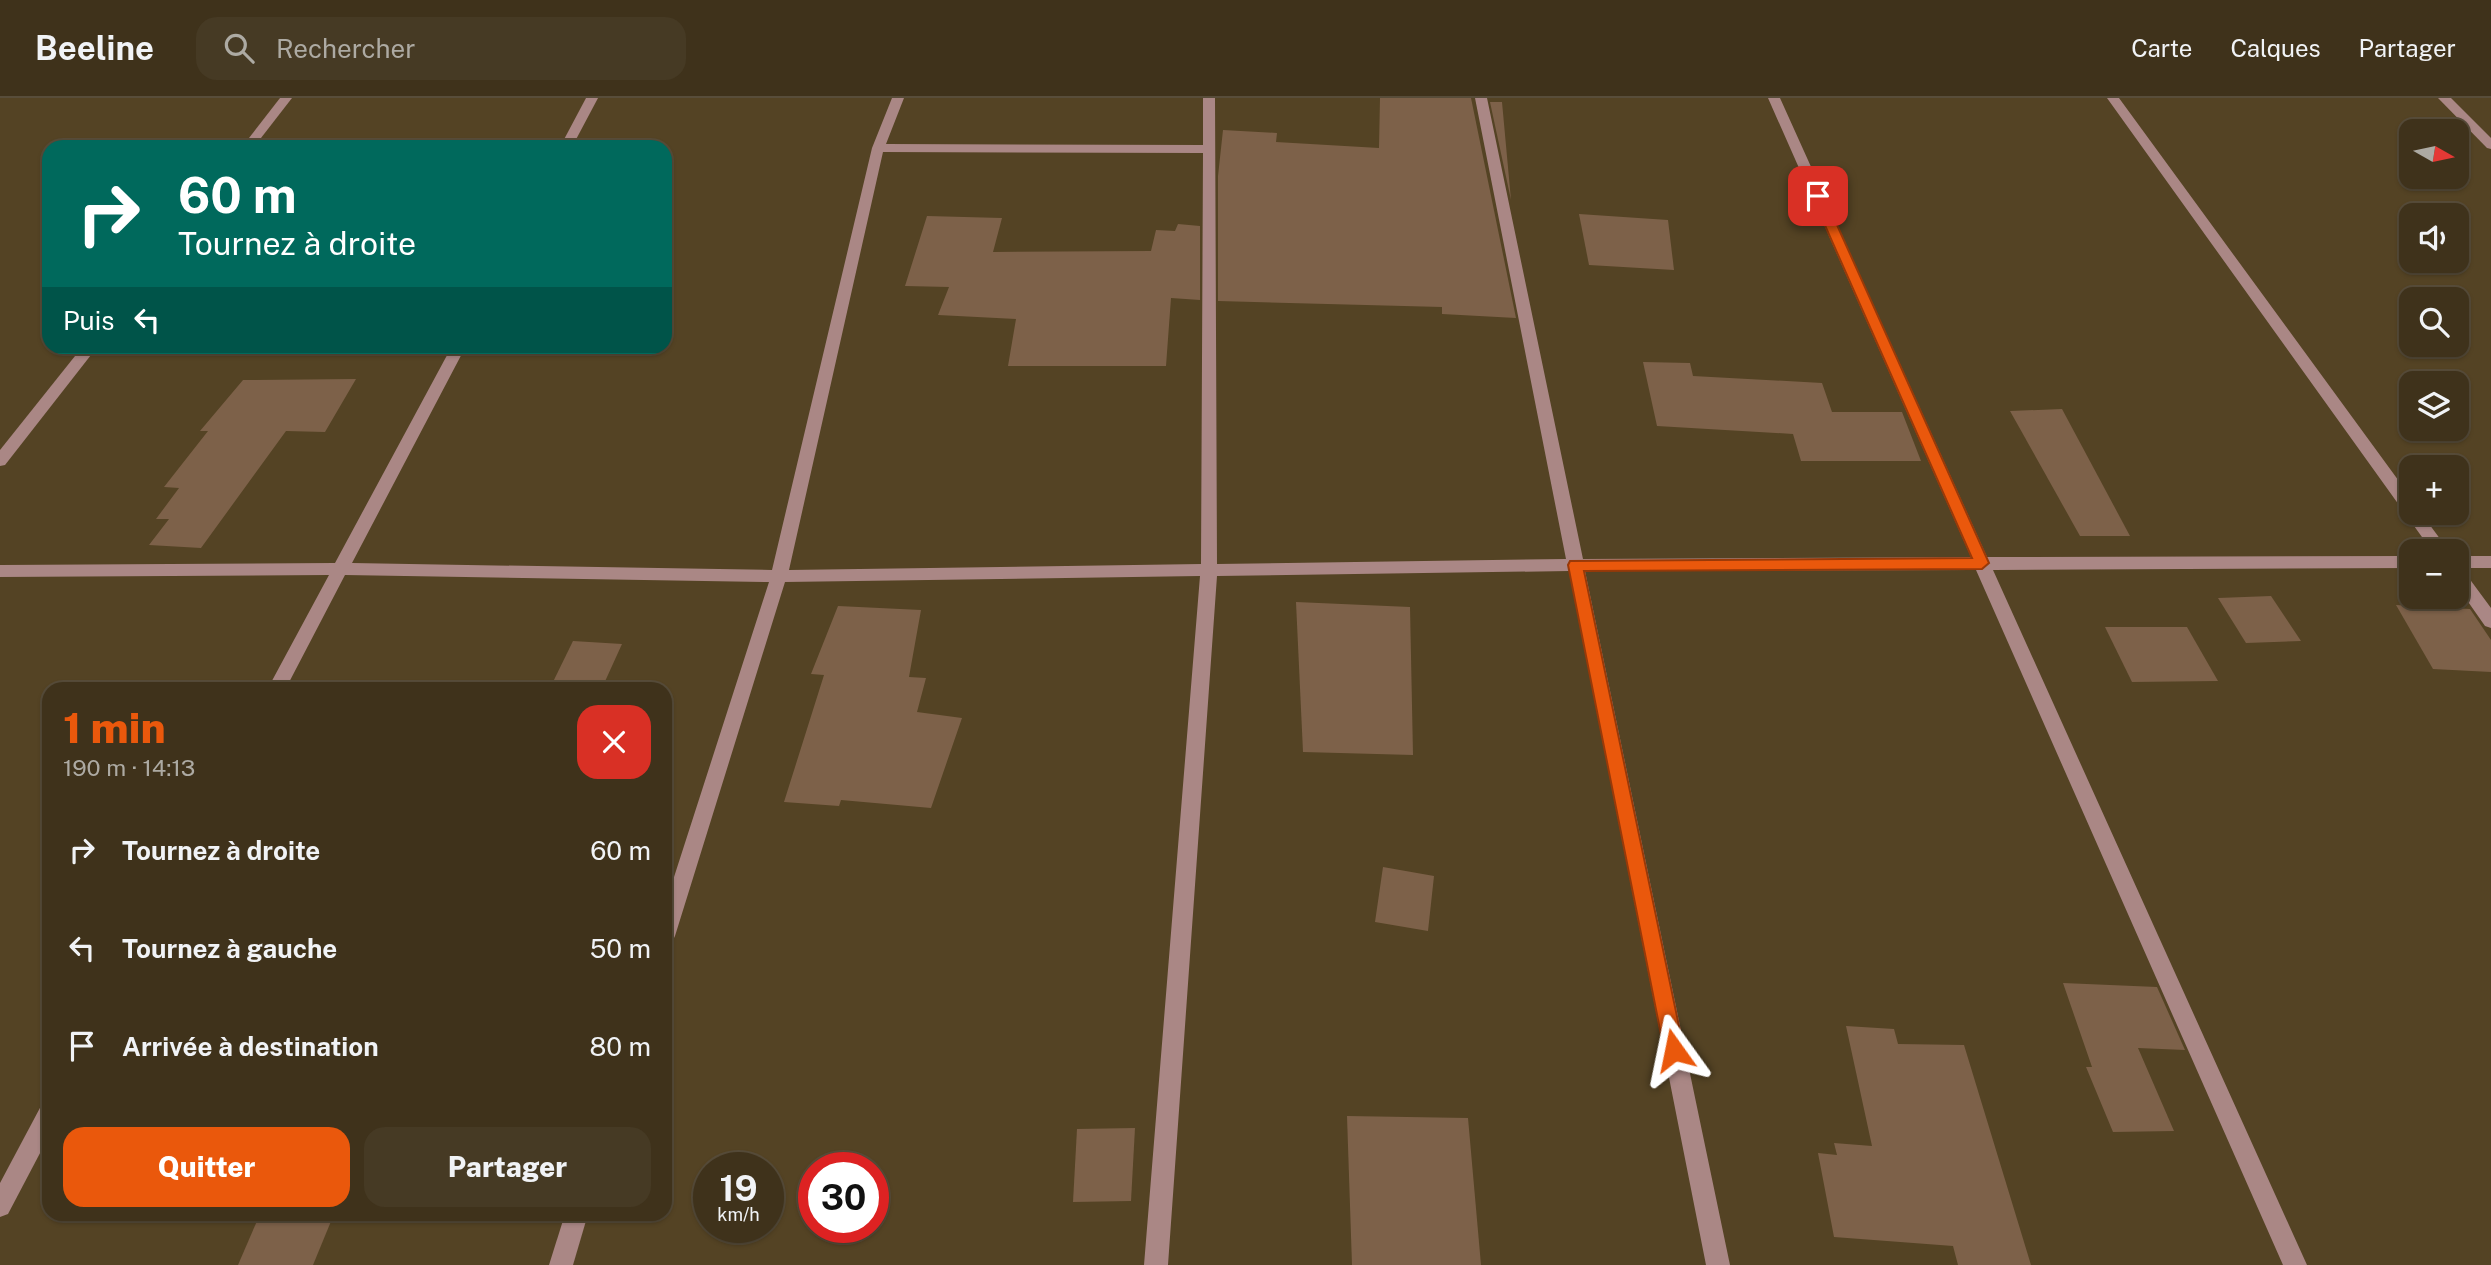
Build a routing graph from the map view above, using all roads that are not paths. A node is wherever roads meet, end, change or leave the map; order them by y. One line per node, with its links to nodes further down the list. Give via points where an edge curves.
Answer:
1 (286, 98): 9 (street)
2 (592, 98): 10 (street)
3 (898, 98): 12 (street)
4 (1209, 98): 13 (street)
5 (1480, 98): 22 (street)
6 (1774, 98): 21 (street)
7 (2113, 98): 17 (street)
8 (2444, 98): 11 (street)
9 (253, 140)
10 (570, 140)
11 (2491, 145)
12 (878, 148): 13 (street); 26 (street)
13 (1210, 149): 25 (street)
14 (84, 354): 16 (street)
15 (455, 354): 23 (street)
16 (0, 461)
17 (2399, 494)
18 (2399, 562): 21 (street)
19 (2469, 562): 20 (street)
20 (2491, 562)
21 (1982, 563): 22 (street); 37 (street)
22 (1575, 565): 25 (street); 36 (street)
23 (340, 569): 24 (street); 26 (street); 29 (street)
24 (0, 571)
25 (1209, 572): 26 (street); 35 (street)
26 (779, 576): 30 (street)
27 (2469, 591): 28 (street)
28 (2491, 621)
29 (280, 682)
30 (672, 914)
31 (42, 1127): 32 (street)
32 (0, 1206)
33 (575, 1221): 34 (street)
34 (561, 1265)
35 (1156, 1265)
36 (1718, 1265)
37 (2295, 1265)

